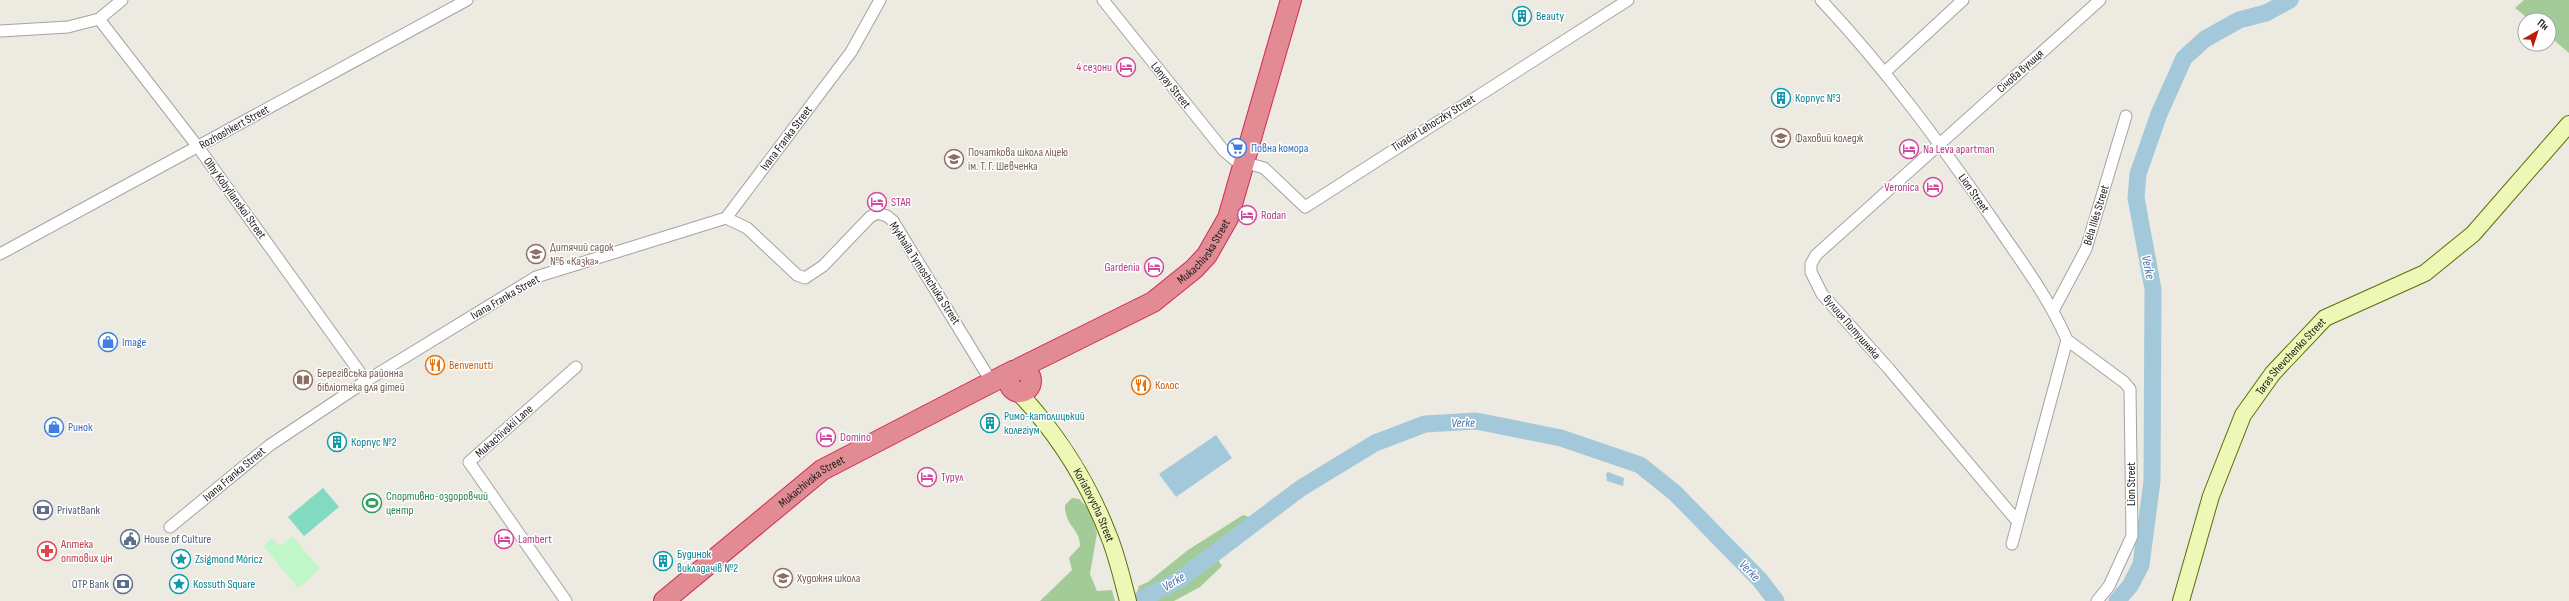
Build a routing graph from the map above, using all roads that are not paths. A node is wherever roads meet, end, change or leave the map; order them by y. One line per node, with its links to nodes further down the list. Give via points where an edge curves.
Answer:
1 (122, 0): 10 (street)
2 (468, 0): 16 (street, Rozhoshkert Street)
3 (880, 0): 18 (street, Ivana Franka Street, via 851,52)
4 (1103, 0): 17 (street, Lónyay Street, via 1224,151 1235,160)
5 (1291, 0): 17 (highway, Mukachivska Street)
6 (1628, 0): 17 (street, Tivadar Lehoczky Street, via 1305,207 1264,168)
7 (1963, 0): 12 (street)
8 (2100, 0): 15 (street, Січова вулиця)
9 (1828, 2): 12 (street, Lion Street)
10 (99, 19): 11 (street, via 68,27); 16 (street, Olhy Kobylianskoi Street)
11 (0, 31)
12 (1885, 72): 15 (street, Lion Street)
13 (2126, 116): 20 (street, Béla Illés Street, via 2086,249)
14 (2569, 124): 32 (street, Taras Shevchenko Street, via 2473,234 2425,273 2325,318 2273,373 2242,415 2211,496)
15 (1940, 143): 20 (street, Lion Street); 25 (street, вулиця Потушняка, via 1816,255 1811,264 1811,272 1822,294)
16 (198, 147): 19 (street, Rozhoshkert Street); 23 (street, Olhy Kobylianskoi Street)
17 (1244, 163): 24 (highway, Mukachivska Street, via 1220,237 1194,269 1153,302 1042,358)
18 (726, 218): 23 (street, Ivana Franka Street, via 536,277); 24 (street, Mykhaila Tymoshchuka Street, via 747,228 797,275 805,278 824,266 870,217 877,213 887,216)
19 (0, 254)
20 (2054, 309): 21 (street, Lion Street)
21 (2067, 340): 25 (street); 31 (street, Lion Street, via 2130,389 2132,536 2109,586)
22 (576, 367): 29 (street, Mukachivskii Lane, via 469,462)
23 (366, 381): 26 (street, Ivana Franka Street, via 270,444)
24 (1010, 383): 28 (street, Koriatovycha Street, via 1042,417 1086,486 1108,532); 30 (highway, Mukachivska Street, via 822,470)
25 (2017, 521): 27 (street)
26 (170, 527)
27 (2012, 544)
28 (1128, 599)
29 (566, 601)
30 (664, 601)
31 (2097, 601)
32 (2181, 601)

